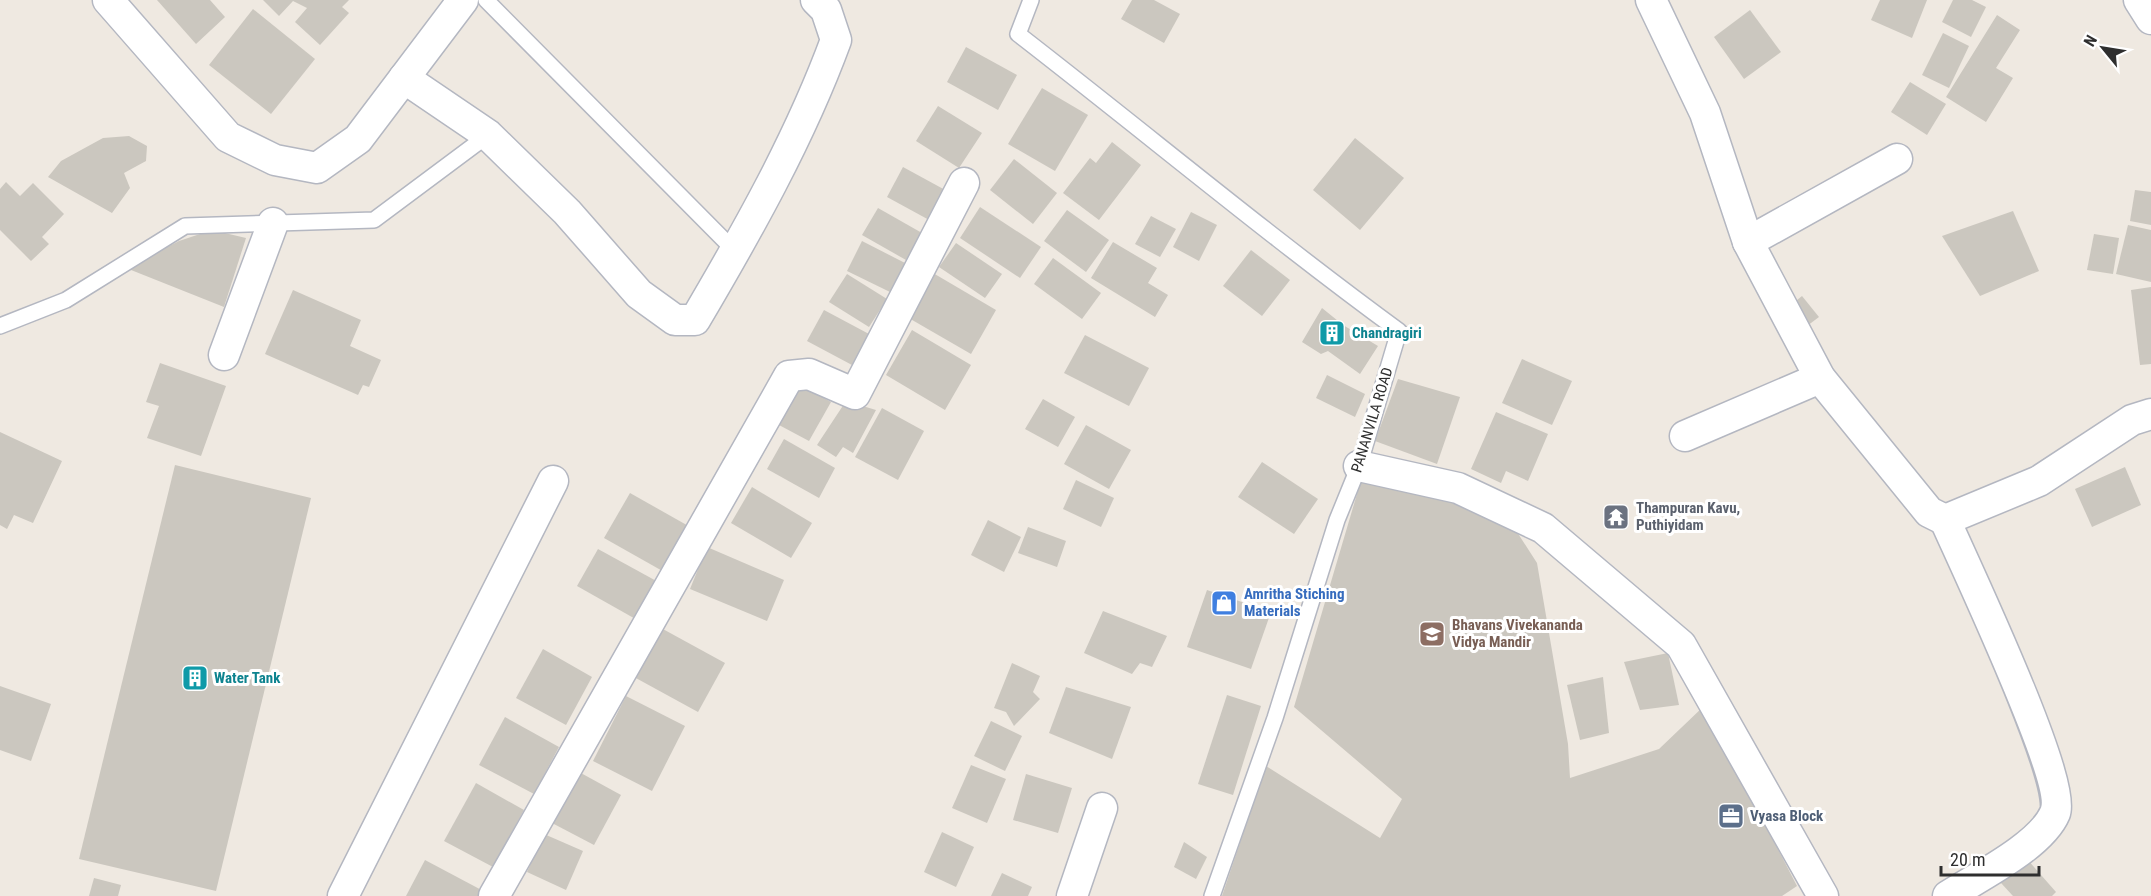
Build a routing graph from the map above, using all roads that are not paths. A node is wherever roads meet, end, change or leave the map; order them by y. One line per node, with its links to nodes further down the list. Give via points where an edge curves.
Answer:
1 (108, 0): 9 (street, via 228,137 275,160 317,168 358,139)
2 (463, 0): 9 (street)
3 (486, 0): 15 (lane)
4 (816, 0): 15 (street, via 826,10 837,40 753,221)
5 (1031, 0): 21 (lane, PANANVILA ROAD, via 1018,34 1163,146 1287,249 1399,331)
6 (2139, 0): 8 (street)
7 (1653, 1): 14 (street, via 1705,113)
8 (2151, 19)
9 (404, 78): 10 (street)
10 (488, 135): 13 (lane, via 374,220); 15 (street, via 567,212 639,294 675,320 695,320)
11 (1897, 159): 14 (street)
12 (964, 183): 26 (street, via 855,394 809,374 789,376)
13 (273, 222): 16 (lane, via 185,226 66,300); 17 (street)
14 (1748, 242): 18 (street)
15 (735, 251)
16 (0, 326)
17 (224, 354)
18 (1820, 378): 20 (street); 23 (street, via 1924,508)
19 (2151, 414): 23 (street, via 2132,420 2039,480)
20 (1685, 436)
21 (1359, 466): 28 (lane, PANANVILA ROAD, via 1337,520 1275,718); 29 (street, via 1458,488 1543,528 1681,645)
22 (554, 481): 25 (street)
23 (1945, 520): 30 (street, via 2032,719 2053,776 2056,811 2045,829 2024,847)
24 (1102, 808): 27 (street)
25 (343, 896)
26 (494, 896)
27 (1072, 896)
28 (1212, 896)
29 (1823, 896)
30 (1948, 896)

